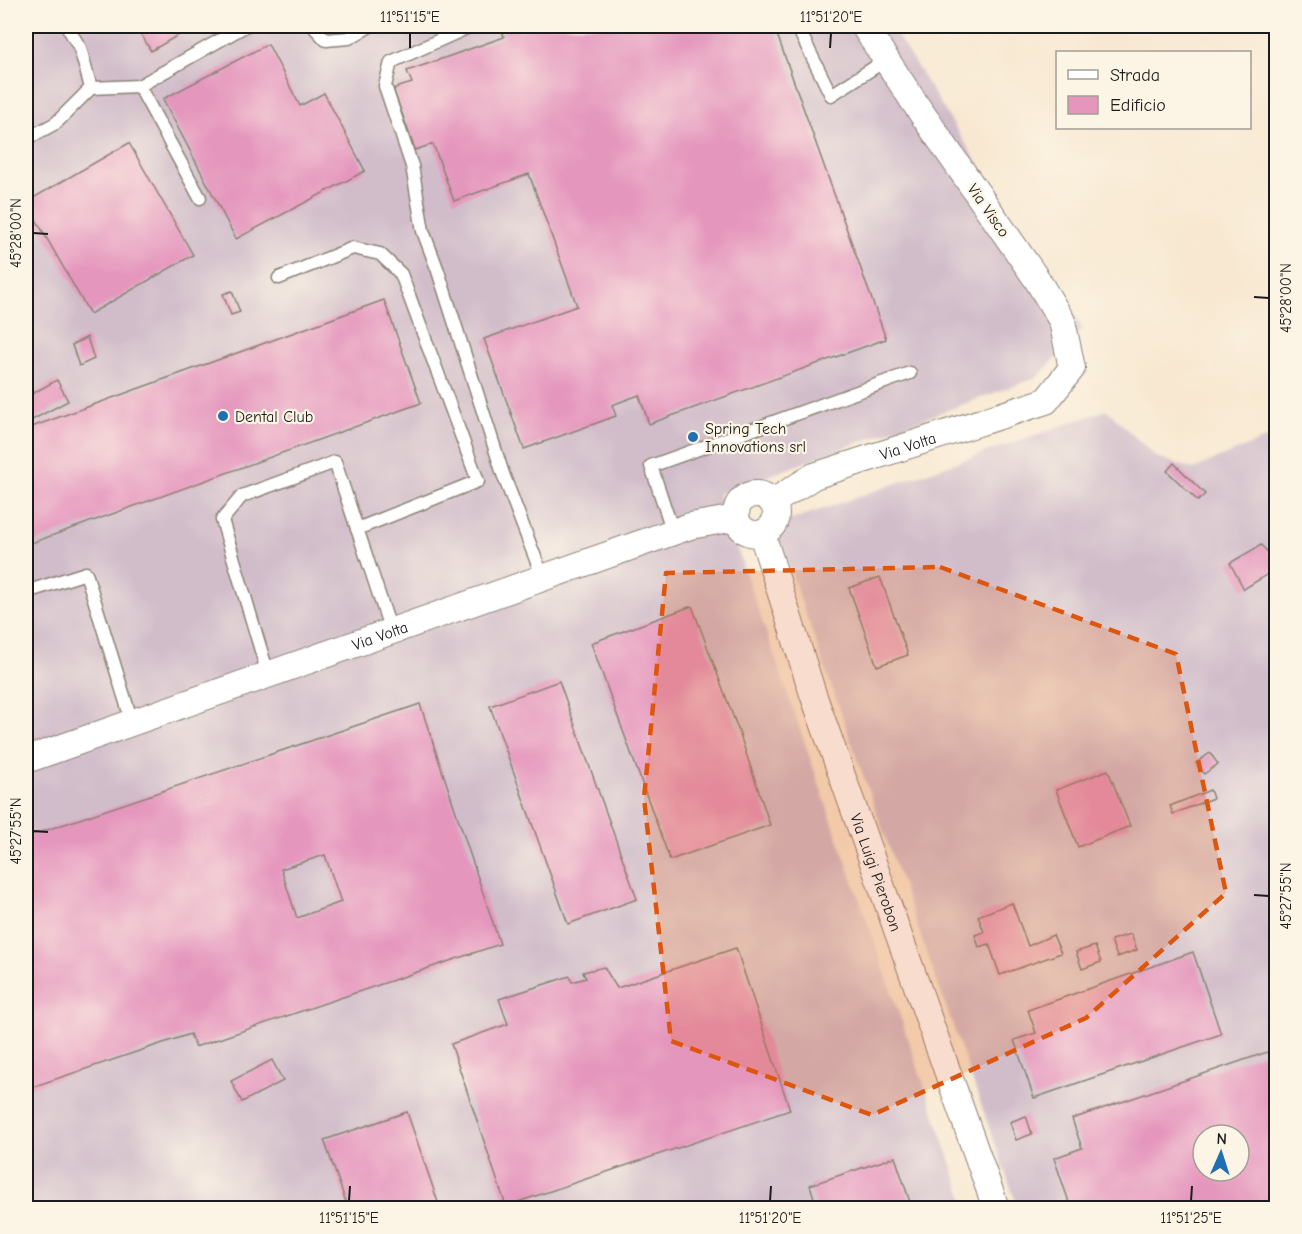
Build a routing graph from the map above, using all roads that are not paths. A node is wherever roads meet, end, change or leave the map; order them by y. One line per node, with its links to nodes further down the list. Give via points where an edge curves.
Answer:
1 (67, 26): 10 (lane, via 80,48)
2 (245, 26): 9 (lane)
3 (313, 26): 4 (lane, via 327,40 349,38)
4 (370, 26)
5 (471, 26): 21 (lane, via 390,62 385,86 412,166 423,231)
6 (797, 26): 8 (lane, via 831,94)
7 (864, 26): 8 (street, Via Visco)
8 (886, 60): 15 (street, Via Visco, via 1062,321 1072,368)
9 (139, 86): 10 (lane); 12 (lane)
10 (91, 88): 11 (lane, via 56,123)
11 (26, 139)
12 (200, 198)
13 (279, 278): 18 (lane, via 353,248 380,254 401,274 478,481)
14 (910, 373): 19 (lane, via 651,466)
15 (1046, 401): 16 (street, Via Volta, via 814,476)
16 (774, 502): 17 (street, via 768,497 745,496 736,509); 20 (street, via 776,521)
17 (736, 518): 19 (street, Via Volta); 20 (street, via 745,531)
18 (357, 529): 23 (lane); 24 (lane, via 335,462 242,496 222,520)
19 (673, 532): 21 (street, Via Volta)
20 (762, 534): 27 (street, Via Luigi Pierobon, via 813,694)
21 (543, 578): 23 (street, Via Volta)
22 (26, 592): 25 (lane, via 86,573)
23 (391, 631): 24 (street, Via Volta)
24 (268, 674): 25 (street, Via Volta)
25 (132, 722): 26 (street, Via Volta)
26 (26, 760)
27 (996, 1209)

